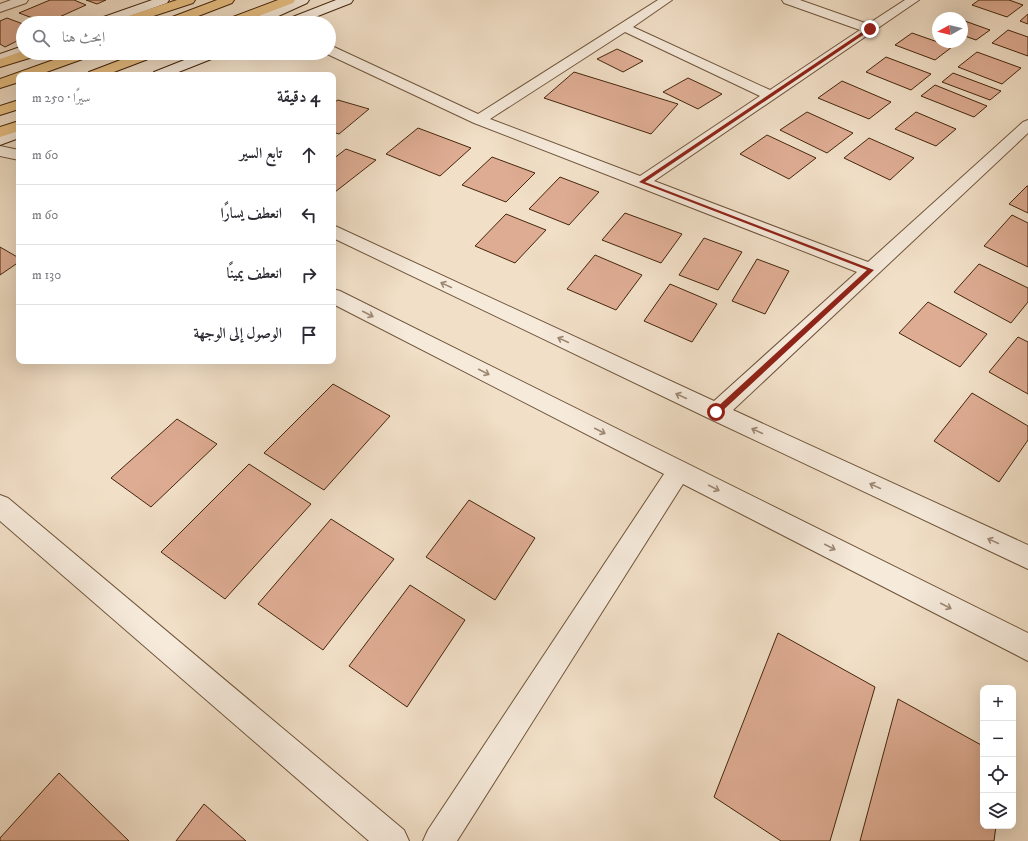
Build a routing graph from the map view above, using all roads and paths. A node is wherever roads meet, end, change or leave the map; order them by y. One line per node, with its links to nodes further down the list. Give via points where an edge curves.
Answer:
1 (22, 0): 11 (street)
2 (163, 0): 12 (street)
3 (189, 0): 13 (main road)
4 (228, 0): 14 (main road)
5 (289, 0): 15 (main road)
6 (303, 0): 16 (street)
7 (347, 0): 17 (street)
8 (666, 0): 18 (street)
9 (788, 0): 19 (street)
10 (913, 0): 19 (street)
11 (0, 8)
12 (118, 16)
13 (141, 16)
14 (186, 16)
15 (247, 16)
16 (268, 16)
17 (307, 16)
18 (624, 27): 35 (street); 38 (street)
19 (870, 29): 35 (street)
20 (16, 52): 22 (street)
21 (336, 53): 38 (street)
22 (0, 58)
23 (16, 58): 28 (main road)
24 (67, 60): 29 (main road)
25 (133, 60): 30 (main road)
26 (178, 60): 31 (street)
27 (196, 60): 32 (street)
28 (0, 63)
29 (34, 72)
30 (102, 72)
31 (155, 72)
32 (166, 72)
33 (16, 78): 34 (main road)
34 (0, 84)
35 (770, 96): 46 (street)
36 (16, 105): 37 (main road)
37 (0, 111)
38 (479, 120): 46 (street)
39 (1028, 125): 48 (street)
40 (16, 127): 41 (main road)
41 (0, 132)
42 (16, 133): 43 (street)
43 (0, 140)
44 (0, 151): 45 (street)
45 (16, 154)
46 (642, 182): 48 (street)
47 (336, 232): 50 (street, one-way to 47)
48 (871, 270): 50 (street)
49 (336, 298): 51 (street, one-way to 51)
50 (716, 412): 53 (street, one-way to 50)
51 (679, 471): 54 (street, one-way to 54); 56 (street)
52 (0, 506): 55 (street)
53 (1028, 557)
54 (1028, 647)
55 (393, 841)
56 (439, 841)

